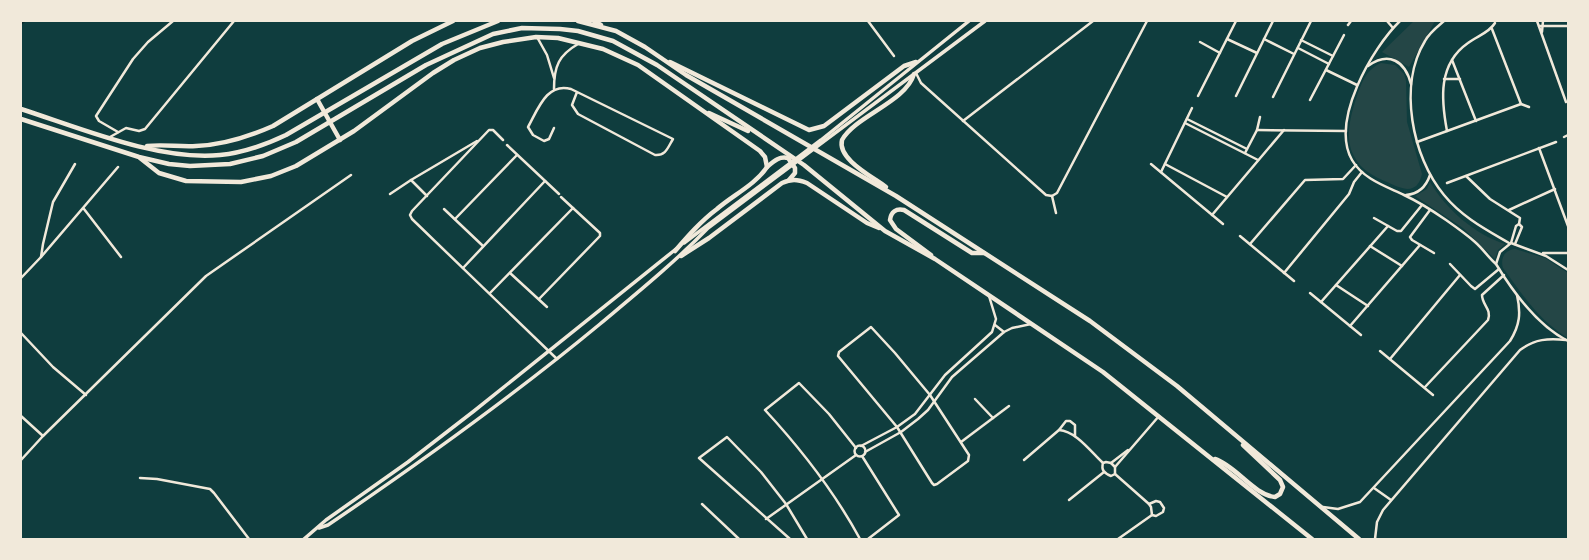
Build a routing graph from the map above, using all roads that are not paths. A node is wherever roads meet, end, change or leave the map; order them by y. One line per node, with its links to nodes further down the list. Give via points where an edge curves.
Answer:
1 (173, 21): 79 (street, via 133,59 96,116 98,121)
2 (234, 21): 79 (street, via 145,130 126,128)
3 (453, 21): 61 (highway, via 412,41)
4 (498, 21): 91 (highway, via 442,44 286,135 264,145 219,155 178,154)
5 (578, 21): 28 (highway)
6 (594, 21): 28 (highway)
7 (868, 21): 42 (street)
8 (969, 21): 45 (main road)
9 (984, 21): 49 (main road)
10 (1093, 21): 71 (street)
11 (1147, 21): 118 (street, via 1057,193)
12 (1236, 21): 32 (street)
13 (1273, 21): 33 (street)
14 (1311, 21): 34 (street)
15 (1351, 21): 22 (street)
16 (1388, 21): 26 (street)
17 (1400, 21): 26 (street)
18 (1444, 21): 53 (street, via 1425,40 1417,59)
19 (1537, 21): 23 (street)
20 (1543, 21): 24 (street)
21 (1495, 23): 27 (street)
22 (1348, 25)
23 (1538, 26): 24 (street); 29 (street)
24 (1543, 26): 25 (street); 29 (street)
25 (1568, 26)
26 (1392, 28): 47 (street)
27 (1492, 29): 44 (street, via 1467,43); 63 (street)
28 (616, 32): 41 (highway)
29 (1542, 33): 62 (street)
30 (1344, 35): 43 (street)
31 (536, 37): 35 (highway); 50 (street, via 547,55); 84 (highway, via 480,48 454,60 389,107)
32 (1227, 38): 38 (street); 39 (street)
33 (1264, 39): 39 (street); 40 (street)
34 (1301, 40): 37 (street); 43 (street)
35 (580, 42): 50 (street, via 562,55); 64 (highway, via 638,65)
36 (1200, 42): 38 (street)
37 (1298, 48): 40 (street); 46 (street)
38 (1220, 52): 57 (street)
39 (1257, 53): 58 (street)
40 (1294, 54): 59 (street)
41 (656, 55): 45 (highway, via 809,130 824,126 904,66); 117 (highway, via 686,75)
42 (894, 56)
43 (1333, 56): 46 (street)
44 (1452, 59): 51 (street); 52 (street)
45 (916, 62): 87 (main road)
46 (1329, 64): 48 (street)
47 (1365, 67): 53 (street, via 1383,58 1392,59 1408,73); 54 (street)
48 (1326, 70): 54 (street); 60 (street)
49 (915, 73): 71 (street, via 921,83); 87 (main road); 117 (highway, via 904,90 850,131 841,144 842,151 849,160)
50 (554, 78): 55 (street)
51 (1444, 79): 52 (street); 78 (street, via 1443,110)
52 (1460, 79): 72 (street)
53 (1412, 84): 88 (street, via 1412,109)
54 (1357, 85): 77 (street)
55 (554, 89): 56 (street, via 565,87); 74 (street, via 546,95 528,126 533,135 544,141 549,139)
56 (577, 92): 56 (street, via 673,139 665,153 655,155 578,114 572,105)
57 (1198, 96)
58 (1236, 96)
59 (1273, 97)
60 (1310, 100)
61 (318, 101): 84 (highway); 91 (highway, via 273,126 231,141 194,146 160,144)
62 (1566, 102)
63 (1521, 104): 65 (street); 72 (street)
64 (695, 106): 80 (highway); 103 (highway, via 760,151 765,157)
65 (1529, 107)
66 (1192, 108): 70 (street)
67 (21, 109): 82 (highway)
68 (1260, 117): 75 (street)
69 (21, 119): 96 (highway)
70 (1187, 119): 73 (street); 93 (street)
71 (963, 121): 118 (street, via 1046,195)
72 (1476, 121): 78 (street)
73 (1185, 123): 94 (street); 100 (street)
74 (554, 128)
75 (1257, 130): 76 (street); 93 (street)
76 (1284, 130): 77 (street); 97 (street)
77 (1346, 131): 101 (street, via 1346,146)
78 (1448, 131): 88 (street)
79 (118, 132): 82 (street)
80 (757, 135): 96 (highway, via 626,46 578,31 522,28 493,34 451,52 296,142 263,156 230,164 190,166); 135 (highway, via 804,165)
81 (1568, 135): 83 (street)
82 (110, 137): 91 (highway)
83 (1564, 137)
84 (339, 138): 96 (highway, via 322,152 284,171 241,182 186,181 159,173)
85 (480, 140): 86 (street, via 491,130); 110 (street); 116 (street)
86 (503, 140)
87 (822, 141): 104 (main road)
88 (1417, 142): 108 (street)
89 (1556, 142): 92 (street)
90 (507, 145): 95 (street)
91 (142, 147)
92 (1539, 148): 109 (street); 114 (street)
93 (1247, 149): 94 (street)
94 (1245, 153): 97 (street)
95 (517, 155): 112 (street); 130 (street)
96 (139, 157)
97 (1258, 160): 120 (street)
98 (75, 164): 149 (street, via 53,202)
99 (1151, 164): 105 (street)
100 (1165, 164): 105 (street); 120 (street)
101 (1356, 165): 106 (street); 138 (street, via 1345,177 1339,179 1305,180)
102 (118, 167): 123 (street)
103 (767, 167): 111 (highway, via 779,159 788,158 795,168 795,173); 143 (highway, via 758,178 701,222)
104 (784, 170): 143 (main road); 148 (main road, via 708,228)
105 (1161, 172): 128 (street)
106 (1362, 172): 119 (street, via 1370,179); 159 (street, via 1349,194)
107 (351, 175): 187 (street, via 206,276)
108 (1430, 175): 119 (street, via 1421,190); 137 (street, via 1462,214)
109 (1466, 176): 113 (street); 126 (street, via 1490,199)
110 (411, 180): 115 (street); 116 (street)
111 (789, 180): 135 (highway, via 799,179 807,183 868,223); 148 (highway)
112 (545, 181): 122 (street); 141 (street)
113 (1447, 183)
114 (1555, 189): 126 (street); 134 (street)
115 (390, 194)
116 (427, 196): 155 (street, via 412,210 412,219)
117 (896, 196): 144 (highway)
118 (1052, 196): 127 (street)
119 (1405, 196): 121 (street)
120 (1228, 197): 128 (street)
121 (1422, 205): 125 (street); 133 (street, via 1401,231)
122 (573, 208): 158 (street); 169 (street, via 600,236)
123 (84, 209): 149 (street); 150 (street)
124 (444, 209): 130 (street)
125 (1430, 210): 140 (street, via 1411,235 1412,240); 153 (street, via 1464,233)
126 (1509, 210): 132 (street, via 1520,218)
127 (1056, 213)
128 (1212, 215): 131 (street)
129 (1374, 218): 133 (street)
130 (456, 220): 141 (street)
131 (1223, 224)
132 (1519, 224): 137 (street); 139 (street, via 1522,227)
133 (1388, 226): 142 (street)
134 (1568, 226)
135 (885, 231): 151 (highway)
136 (1240, 236): 138 (street)
137 (1510, 243): 139 (street); 153 (street, via 1500,252)
138 (1250, 244): 159 (street)
139 (1515, 244): 146 (street)
140 (1420, 245): 145 (street); 154 (street)
141 (483, 246): 155 (street)
142 (1370, 246): 154 (street); 164 (street)
143 (674, 251): 180 (main road)
144 (984, 253): 151 (highway, via 972,253 904,210 893,212 890,220 896,228); 199 (highway, via 1090,320 1177,386)
145 (1434, 253)
146 (1540, 253): 147 (street); 157 (street)
147 (1568, 253)
148 (681, 256): 184 (main road)
149 (41, 257): 162 (street)
150 (122, 257)
151 (935, 259): 168 (highway)
152 (1450, 264): 160 (street)
153 (1496, 264): 156 (street)
154 (1402, 266): 171 (street)
155 (463, 268): 165 (street)
156 (1499, 268): 160 (street, via 1475,289); 161 (street)
157 (1568, 270)
158 (510, 273): 165 (street); 169 (street)
159 (1284, 273): 163 (street)
160 (1460, 275): 185 (street)
161 (1504, 275): 167 (street); 186 (street, via 1482,296 1489,311 1488,320)
162 (21, 278)
163 (1294, 281)
164 (1336, 285): 170 (street); 171 (street)
165 (490, 293): 180 (street)
166 (1310, 293): 170 (street)
167 (1517, 295): 179 (street); 221 (street, via 1520,320 1517,331 1510,341)
168 (989, 296): 173 (highway); 174 (street, via 995,314)
169 (539, 299): 172 (street)
170 (1321, 302): 175 (street)
171 (1368, 306): 175 (street)
172 (547, 307)
173 (1032, 324): 176 (street); 194 (highway, via 1103,372)
174 (995, 325): 176 (street); 182 (street, via 992,332)
175 (1350, 326): 178 (street)
176 (1004, 332): 183 (street)
177 (21, 334): 187 (street, via 53,367)
178 (1361, 335)
179 (1567, 341): 223 (street, via 1542,340 1530,343 1520,350)
180 (550, 351): 184 (street); 212 (main road)
181 (1380, 351): 185 (street)
182 (969, 354): 183 (street); 188 (street, via 945,375)
183 (973, 358): 191 (street, via 952,377)
184 (557, 359): 216 (main road)
185 (1390, 359): 186 (street)
186 (1425, 387): 189 (street)
187 (86, 395): 200 (street)
188 (930, 395): 191 (street); 196 (street, via 915,414); 196 (street, via 870,327 839,352 838,356)
189 (1433, 395)
190 (975, 399): 195 (street)
191 (934, 401): 198 (street, via 928,410); 202 (street)
192 (1008, 406): 195 (street)
193 (21, 416): 200 (street)
194 (1159, 416): 205 (street); 209 (highway)
195 (993, 418): 202 (street)
196 (897, 427): 198 (street); 203 (street)
197 (1060, 430): 201 (street); 201 (street, via 1064,422 1070,421 1076,427); 211 (street)
198 (901, 432): 202 (street, via 934,485 970,459); 206 (street)
199 (1232, 434): 209 (highway, via 1280,480 1284,487 1280,494 1275,497 1266,494 1225,463); 227 (highway)
200 (44, 436): 210 (street)
201 (1075, 436): 213 (street)
202 (961, 442)
203 (861, 446): 204 (street); 206 (street)
204 (856, 448): 207 (street); 220 (street, via 829,414 799,383 765,410)
205 (1130, 448): 214 (street); 215 (street)
206 (865, 452): 208 (street)
207 (856, 455): 208 (street); 220 (street)
208 (862, 456): 237 (street, via 899,515)
209 (1211, 458): 239 (highway)
210 (21, 460)
211 (1024, 460)
212 (408, 462): 216 (main road); 230 (main road)
213 (1103, 462): 214 (street); 217 (street)
214 (1111, 463): 215 (street)
215 (1115, 467): 218 (street)
216 (412, 468): 230 (main road, via 328,525)
217 (1104, 472): 218 (street, via 1111,476); 222 (street)
218 (1115, 474): 226 (street)
219 (140, 478): 231 (street, via 210,489)
220 (823, 478): 225 (street); 236 (street)
221 (1374, 488): 223 (street); 227 (street, via 1360,502 1350,506 1338,509)
222 (1069, 500)
223 (1391, 500): 241 (street, via 1377,522)
224 (702, 504): 233 (street)
225 (786, 504): 229 (street); 229 (street, via 761,472 726,437 699,458); 235 (street)
226 (1148, 504): 228 (street); 228 (street, via 1156,501 1162,504 1163,512 1156,516)
227 (1321, 507): 240 (highway)
228 (1152, 515): 238 (street)
229 (766, 519): 234 (street)
230 (318, 528): 232 (main road)
231 (249, 539)
232 (304, 539)
233 (739, 539)
234 (790, 539)
235 (807, 539)
236 (860, 539)
237 (868, 539)
238 (1118, 539)
239 (1312, 539)
240 (1358, 539)
241 (1375, 539)

